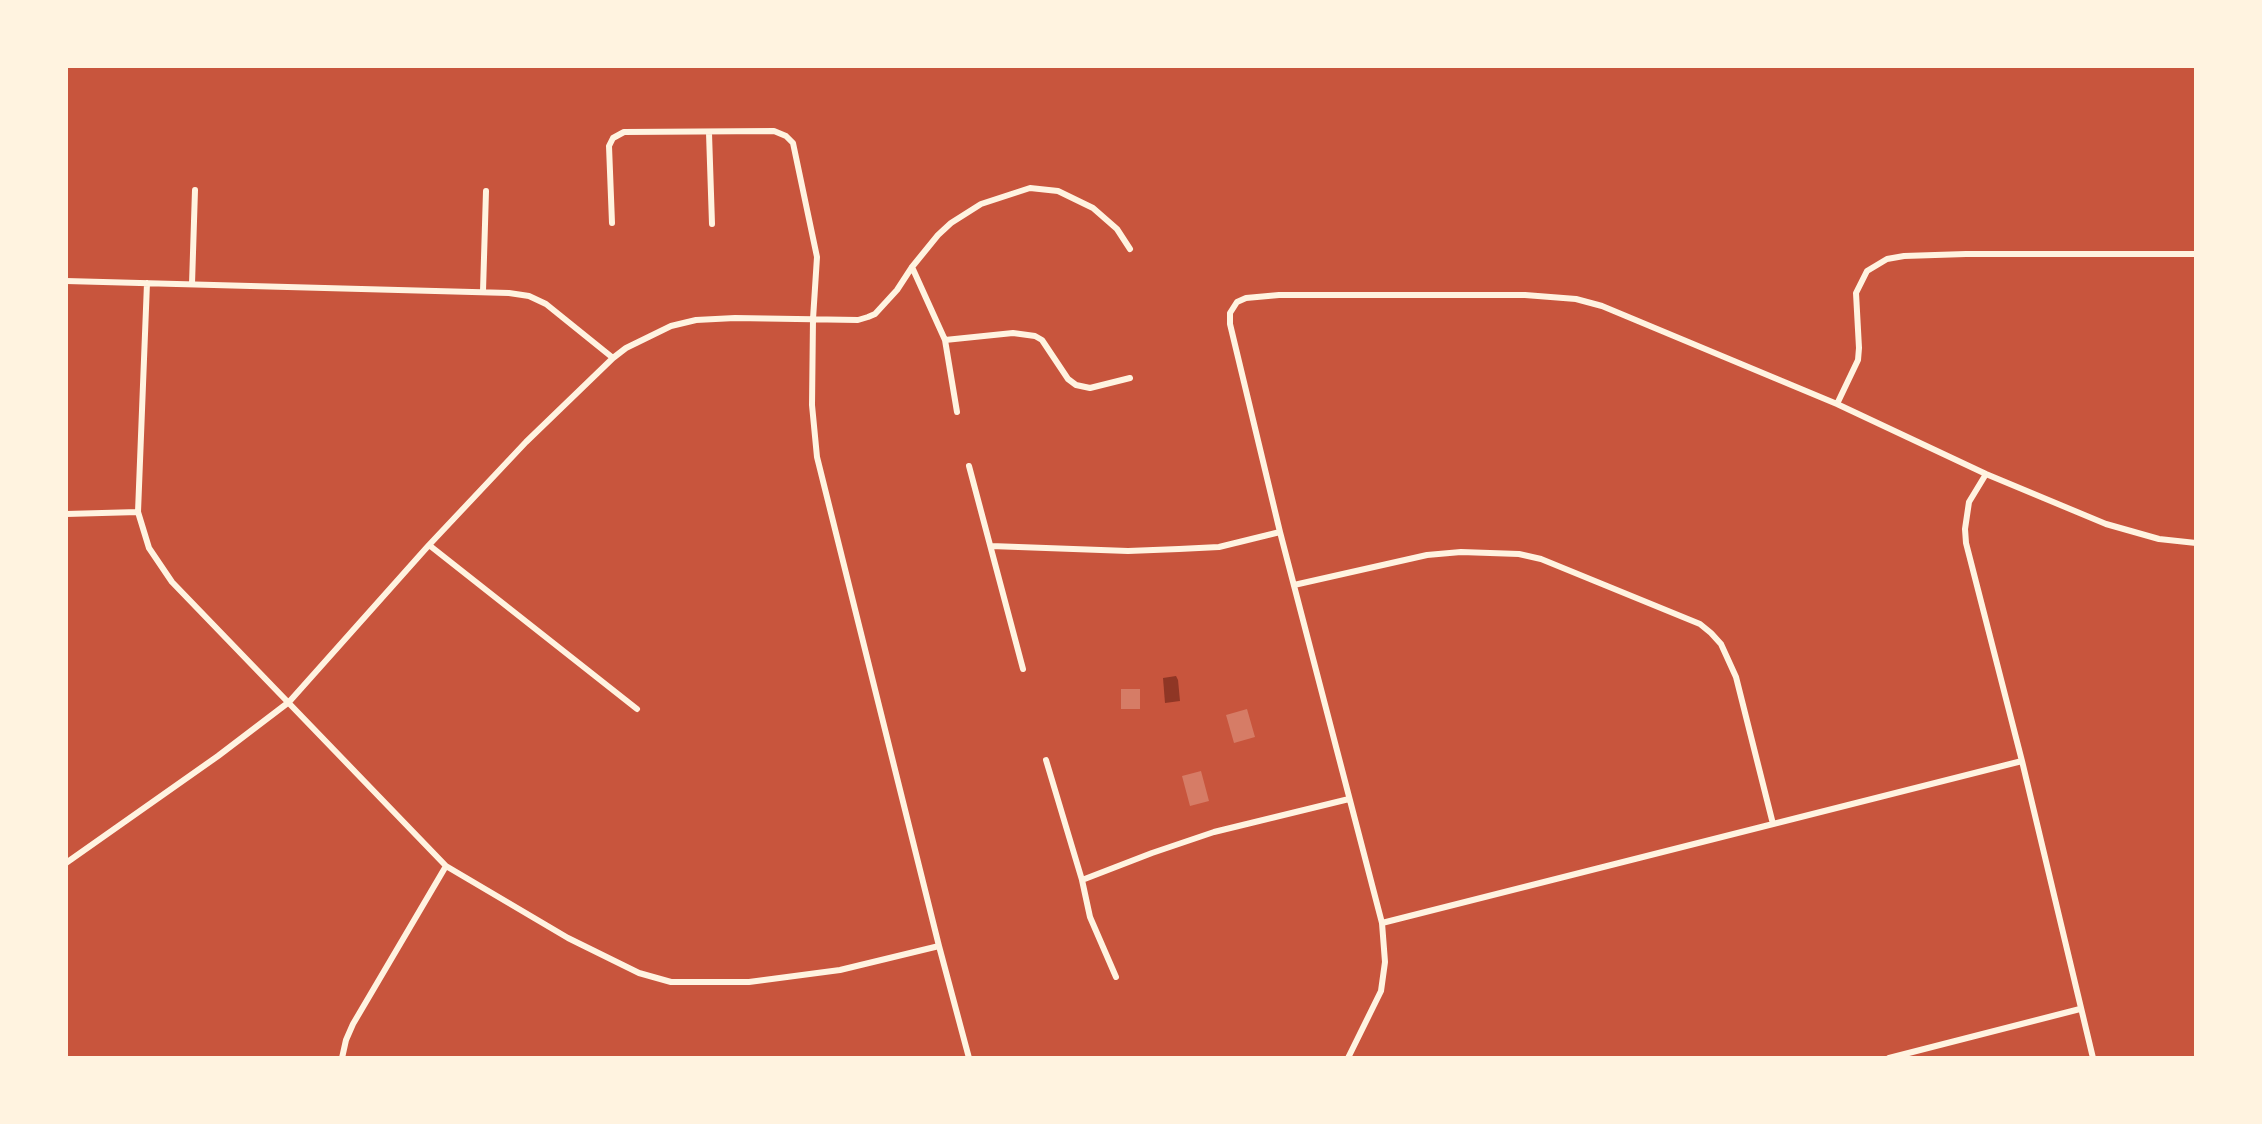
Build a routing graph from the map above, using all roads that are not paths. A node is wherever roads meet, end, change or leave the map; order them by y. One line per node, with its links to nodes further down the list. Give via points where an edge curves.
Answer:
1 (709, 133): 4 (street, via 624,132 613,138 609,146); 5 (street); 13 (street, via 774,131 793,142 817,257)
2 (195, 190): 11 (street)
3 (486, 191): 12 (street)
4 (612, 224)
5 (712, 224)
6 (1130, 249): 8 (street, via 1117,229 1093,208 1058,191 1030,188 968,211 938,235)
7 (2196, 254): 17 (street, via 1966,254 1887,259 1867,272 1856,293 1858,360)
8 (912, 267): 13 (street, via 875,314 858,320); 14 (street)
9 (66, 282): 10 (street)
10 (147, 283): 11 (street); 21 (street)
11 (192, 284): 12 (street)
12 (483, 291): 15 (street, via 529,296 546,304)
13 (813, 319): 15 (street, via 696,320 648,336); 39 (street, via 812,405 817,457)
14 (945, 340): 16 (street, via 1028,334 1042,340 1076,385 1090,388); 18 (street)
15 (613, 358): 25 (street, via 526,442)
16 (1130, 378)
17 (1837, 404): 20 (street); 23 (street, via 1602,306 1556,296 1246,298 1237,302 1230,318)
18 (957, 412)
19 (969, 466): 26 (street)
20 (1986, 474): 24 (street, via 2130,532); 32 (street, via 1969,502 1966,543)
21 (138, 512): 22 (street); 29 (street, via 149,548 172,582)
22 (66, 514)
23 (1281, 532): 26 (street, via 1219,547 1189,549); 27 (street)
24 (2196, 543)
25 (429, 545): 29 (street); 30 (street)
26 (991, 546): 28 (street)
27 (1294, 585): 33 (street); 34 (street, via 1427,555 1519,554 1541,559 1700,624 1721,644 1736,677)
28 (1023, 669)
29 (289, 702): 35 (street); 36 (street)
30 (637, 709)
31 (1046, 760): 37 (street)
32 (2022, 761): 34 (street); 41 (street)
33 (1349, 799): 37 (street, via 1215,832); 38 (street)
34 (1773, 824): 38 (street)
35 (66, 863)
36 (446, 866): 39 (street, via 568,938 639,973 671,982 749,982 840,970); 42 (street, via 352,1024)
37 (1082, 880): 40 (street, via 1090,917)
38 (1382, 923): 44 (street, via 1385,962 1381,991)
39 (939, 946): 43 (street)
40 (1116, 977)
41 (2080, 1009): 45 (street); 46 (street)
42 (342, 1058)
43 (969, 1058)
44 (1348, 1058)
45 (1889, 1058)
46 (2093, 1058)

